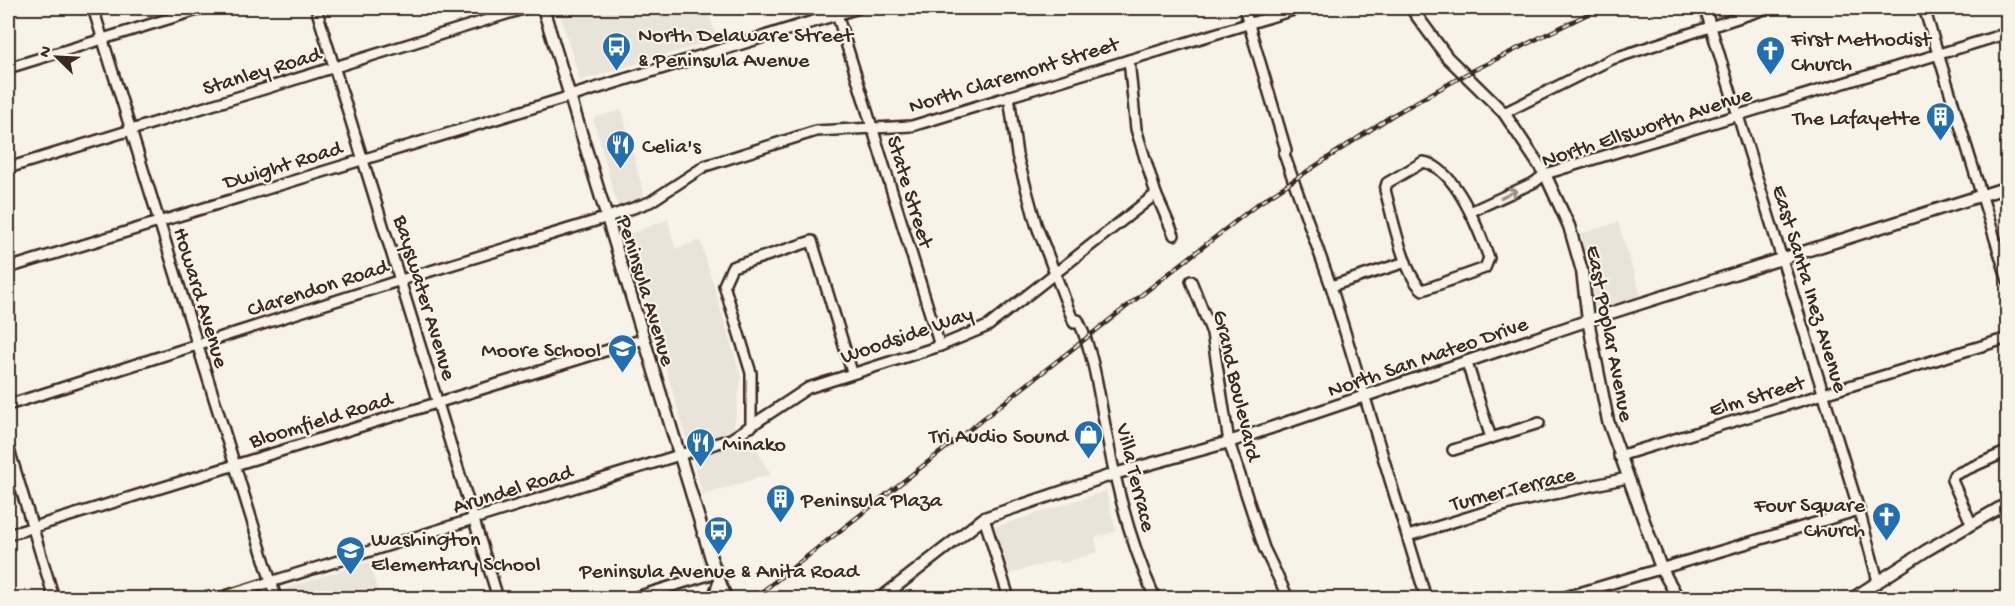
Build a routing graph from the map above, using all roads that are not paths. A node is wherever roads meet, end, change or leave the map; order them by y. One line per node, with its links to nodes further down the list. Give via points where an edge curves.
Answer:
1 (93, 8): 17 (street, Howard Avenue)
2 (204, 8): 17 (street)
3 (316, 8): 20 (street, Bayswater Avenue)
4 (526, 8): 20 (street, Stanley Road)
5 (543, 8): 23 (main road, Peninsula Avenue)
6 (857, 8): 13 (main road)
7 (1244, 8): 14 (street)
8 (1300, 8): 14 (street, North Claremont Street)
9 (1411, 8): 24 (main road, East Poplar Avenue, via 1455,66)
10 (1705, 8): 15 (street, East Santa Inez Avenue)
11 (1768, 8): 15 (street)
12 (1924, 8): 18 (street)
13 (837, 14): 23 (main road); 26 (street, State Street)
14 (1249, 23): 19 (street, North Claremont Street); 45 (street, via 1298,199)
15 (1710, 25): 24 (street, via 1612,59); 25 (street, East Santa Inez Avenue)
16 (2007, 33): 18 (street, North Ellsworth Avenue)
17 (103, 38): 21 (street); 27 (street, Howard Avenue)
18 (1939, 54): 25 (street, North Ellsworth Avenue); 33 (street)
19 (1129, 60): 22 (street, North Claremont Street); 32 (street, via 1136,129)
20 (334, 67): 27 (street, Stanley Road); 28 (street, Bayswater Avenue)
21 (8, 68)
22 (1009, 96): 26 (street, North Claremont Street, via 912,126); 41 (street, Villa Terrace, via 1017,155)
23 (568, 97): 28 (street, Dwight Road); 35 (main road, Peninsula Avenue)
24 (1504, 113): 30 (main road, East Poplar Avenue)
25 (1738, 115): 30 (street, North Ellsworth Avenue); 38 (street, East Santa Inez Avenue)
26 (873, 129): 35 (street, North Claremont Street, via 816,131 705,166 650,202); 50 (street, State Street)
27 (131, 130): 29 (street, Stanley Road); 36 (street, Howard Avenue)
28 (364, 158): 36 (street, Dwight Road); 42 (street, Bayswater Avenue)
29 (8, 168)
30 (1545, 174): 34 (street, North Ellsworth Avenue, one-way to 30); 46 (main road, East Poplar Avenue, via 1571,233 1582,271)
31 (2007, 188): 33 (main road, North San Mateo Drive)
32 (1156, 194): 37 (street); 41 (street, Woodside Way)
33 (1981, 195): 38 (main road, North San Mateo Drive); 44 (street)
34 (1472, 211): 39 (street, via 1489,258 1485,268 1423,290 1415,284); 39 (street, via 1431,164 1422,162 1388,183 1385,190)
35 (606, 218): 42 (street, Clarendon Road); 48 (main road, Peninsula Avenue)
36 (159, 222): 40 (street, Dwight Road); 49 (street, Howard Avenue)
37 (1174, 235)
38 (1782, 258): 46 (main road, North San Mateo Drive); 53 (street, East Santa Inez Avenue)
39 (1406, 262): 45 (street)
40 (8, 268)
41 (1054, 275): 50 (street, Woodside Way, via 988,326); 67 (street, Villa Terrace, via 1092,362)
42 (401, 280): 49 (street, Clarendon Road); 55 (street, Bayswater Avenue)
43 (1191, 281): 60 (street, Grand Boulevard, via 1212,333)
44 (2007, 281)
45 (1331, 286): 54 (street)
46 (1588, 320): 51 (main road, North San Mateo Drive); 64 (main road, East Poplar Avenue)
47 (2007, 338): 53 (street, Elm Street)
48 (644, 339): 55 (street, Bloomfield Road); 65 (main road, Peninsula Avenue)
49 (198, 344): 56 (street, Clarendon Road); 66 (street, Howard Avenue)
50 (940, 346): 52 (street, Woodside Way)
51 (1467, 363): 54 (main road, North San Mateo Drive); 59 (street)
52 (852, 372): 58 (street, Woodside Way, via 808,388); 58 (street, via 812,242 732,267 724,285 751,373)
53 (1824, 394): 64 (street, Elm Street); 70 (street, East Santa Inez Avenue)
54 (1365, 398): 60 (main road, North San Mateo Drive); 76 (street)
55 (438, 402): 66 (street, Bloomfield Road); 72 (street, Bayswater Avenue)
56 (8, 405)
57 (1539, 423): 59 (street)
58 (751, 427): 65 (street, Woodside Way, via 731,439)
59 (1491, 438): 62 (street)
60 (1230, 442): 67 (main road, North San Mateo Drive); 91 (street, Grand Boulevard, via 1264,548)
61 (8, 446): 74 (street)
62 (1453, 450)
63 (2007, 451): 73 (street, via 1954,475 1952,480)
64 (1619, 456): 68 (main road, East Poplar Avenue)
65 (680, 457): 72 (street, Arundel Road); 78 (main road, Peninsula Avenue)
66 (235, 465): 74 (street, Bloomfield Road); 80 (street, Howard Avenue)
67 (1114, 474): 71 (main road, North San Mateo Drive); 90 (street, Villa Terrace, via 1141,567)
68 (1627, 478): 76 (street, Turner Terrace, via 1513,503); 77 (main road, East Poplar Avenue)
69 (2007, 503): 73 (main road)
70 (1859, 510): 77 (street); 79 (street, East Santa Inez Avenue)
71 (984, 518): 88 (main road, North San Mateo Drive); 89 (street)
72 (474, 520): 80 (street, Arundel Road); 84 (street, Bayswater Avenue)
73 (1971, 523): 79 (main road)
74 (32, 528): 75 (street, Bloomfield Road); 81 (street)
75 (8, 536)
76 (1408, 536): 92 (street)
77 (1661, 567): 93 (street); 94 (main road, East Poplar Avenue)
78 (717, 578): 85 (street); 86 (main road, Peninsula Avenue); 87 (main road, Peninsula Avenue)
79 (1878, 581): 95 (main road)
80 (271, 582): 82 (street, Arundel Road); 83 (street, Howard Avenue)
81 (54, 598)
82 (219, 598)
83 (276, 598)
84 (498, 598)
85 (633, 598)
86 (718, 598)
87 (726, 598)
88 (881, 598)
89 (1009, 598)
90 (1155, 598)
91 (1288, 598)
92 (1426, 598)
93 (1562, 598)
94 (1678, 598)
95 (1853, 598)

